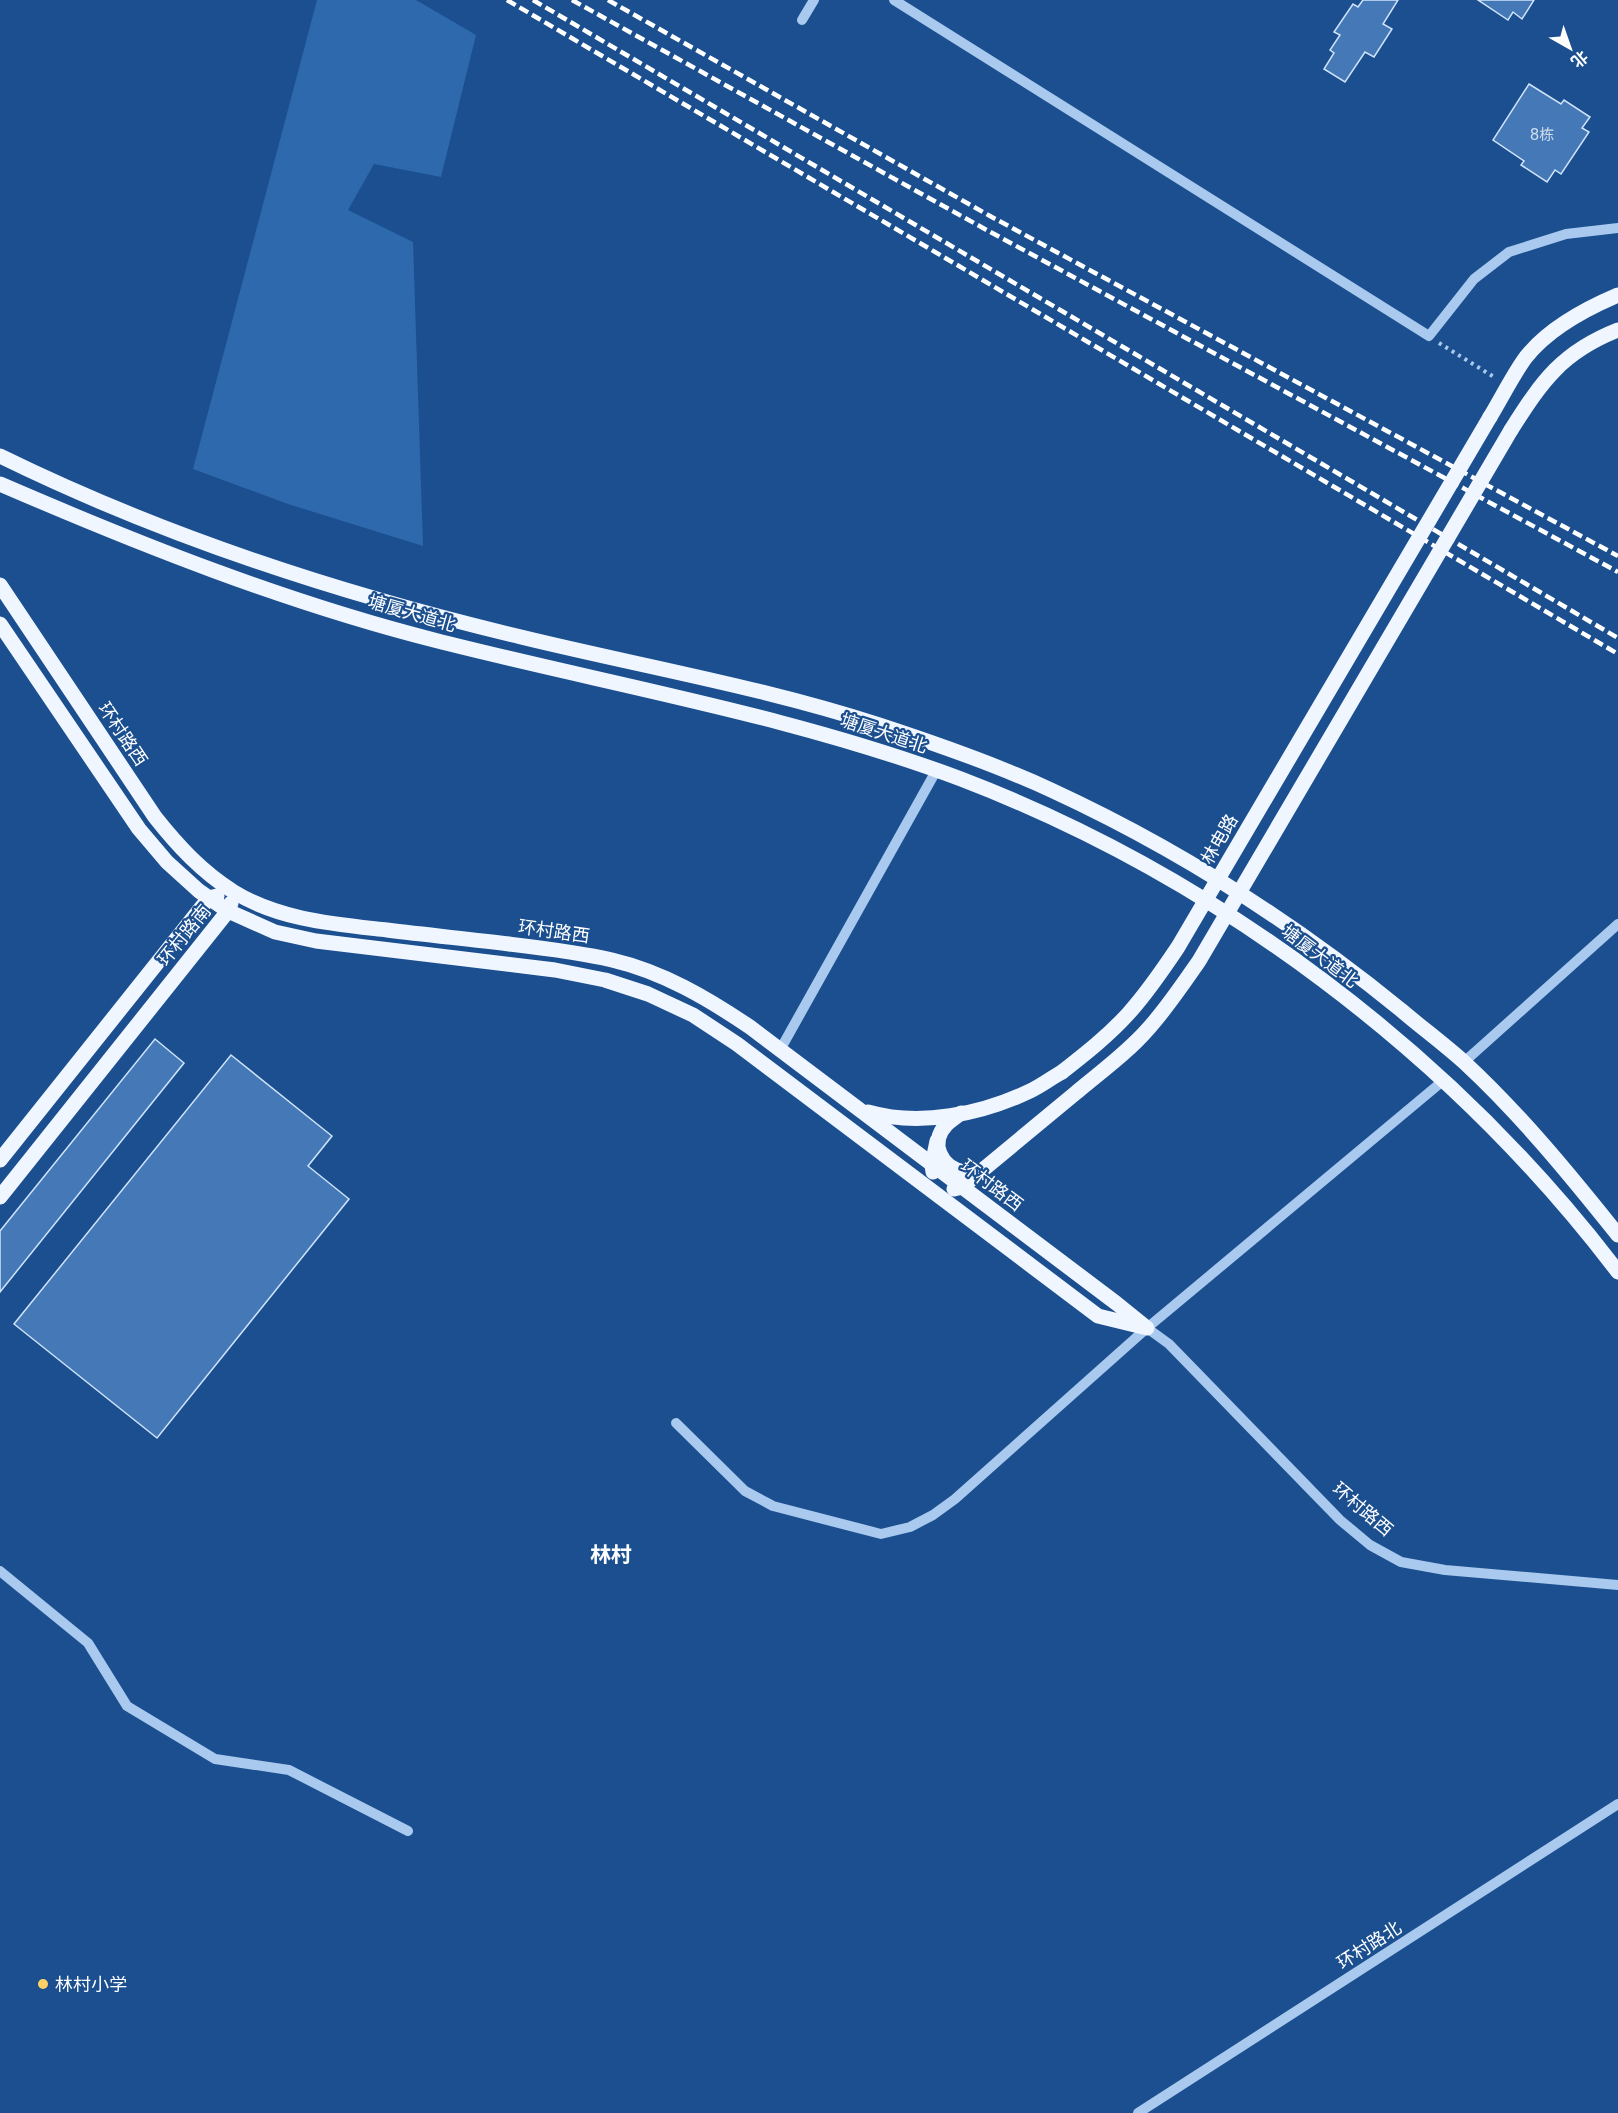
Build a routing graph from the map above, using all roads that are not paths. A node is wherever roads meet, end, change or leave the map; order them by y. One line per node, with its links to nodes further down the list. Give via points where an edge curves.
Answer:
1 (814, 0): 3 (street)
2 (894, 0): 4 (street, via 1429,336 1474,279 1509,252 1566,234)
3 (802, 20)
4 (1618, 228)
5 (1618, 295): 20 (main road, 林电路, bridge, via 1565,322 1526,358 1153,984 1101,1041 1062,1072 1032,1091)
6 (1618, 330): 24 (main road, bridge, via 1560,363 1534,392 1172,999 1119,1058)
7 (0, 456): 17 (main road, 塘厦大道北, via 170,528 345,590 520,637 785,698 969,756 1049,789 1119,823 1262,907 1345,964)
8 (0, 484): 11 (main road, 塘厦大道北, via 161,551 337,612 429,639 779,722)
9 (0, 585): 12 (main road, 环村路西, via 155,817 181,849)
10 (0, 624): 13 (main road, 环村路西, via 139,829 167,862)
11 (936, 771): 16 (street); 18 (main road, 塘厦大道北, via 1038,812 1183,886 1329,984)
12 (234, 892): 13 (main road, 环村路南); 14 (main road, 环村路南); 16 (main road, 环村路西, via 282,914 322,923 561,950 613,960 658,975 706,998)
13 (209, 898): 14 (main road, 环村路西); 22 (main road, 环村路南)
14 (228, 911): 26 (main road, 环村路西, via 275,932 316,941 555,970 648,994 693,1015 737,1044); 27 (main road, 环村路南)
15 (1618, 924): 17 (street)
16 (780, 1050): 19 (main road, 环村路西)
17 (1464, 1062): 28 (main road, 塘厦大道北, via 1529,1129)
18 (1444, 1080): 29 (main road, 塘厦大道北, via 1510,1145); 30 (street)
19 (857, 1108): 20 (main road, 林电路, via 888,1118 921,1119); 23 (main road, 环村路西)
20 (961, 1113): 21 (main road, via 945,1126)
21 (937, 1141): 23 (main road); 24 (main road, via 940,1156 950,1167 965,1172)
22 (0, 1160)
23 (932, 1165): 25 (main road, 环村路西); 26 (main road)
24 (983, 1170): 25 (main road)
25 (962, 1188): 26 (main road); 30 (main road, 环村路西)
26 (936, 1194): 30 (main road, 环村路西, via 1098,1316)
27 (0, 1197)
28 (1618, 1234)
29 (1618, 1272)
30 (1147, 1328): 31 (street, via 955,1499 910,1527 881,1534 773,1506 745,1491); 33 (street, 环村路西, via 1169,1344 1340,1520 1370,1545 1401,1562 1445,1570)
31 (676, 1423)
32 (0, 1571): 35 (street, via 88,1643 127,1706 215,1759 289,1770)
33 (1618, 1585)
34 (1618, 1804): 36 (street, 环村路北)
35 (408, 1831)
36 (1138, 2113)

